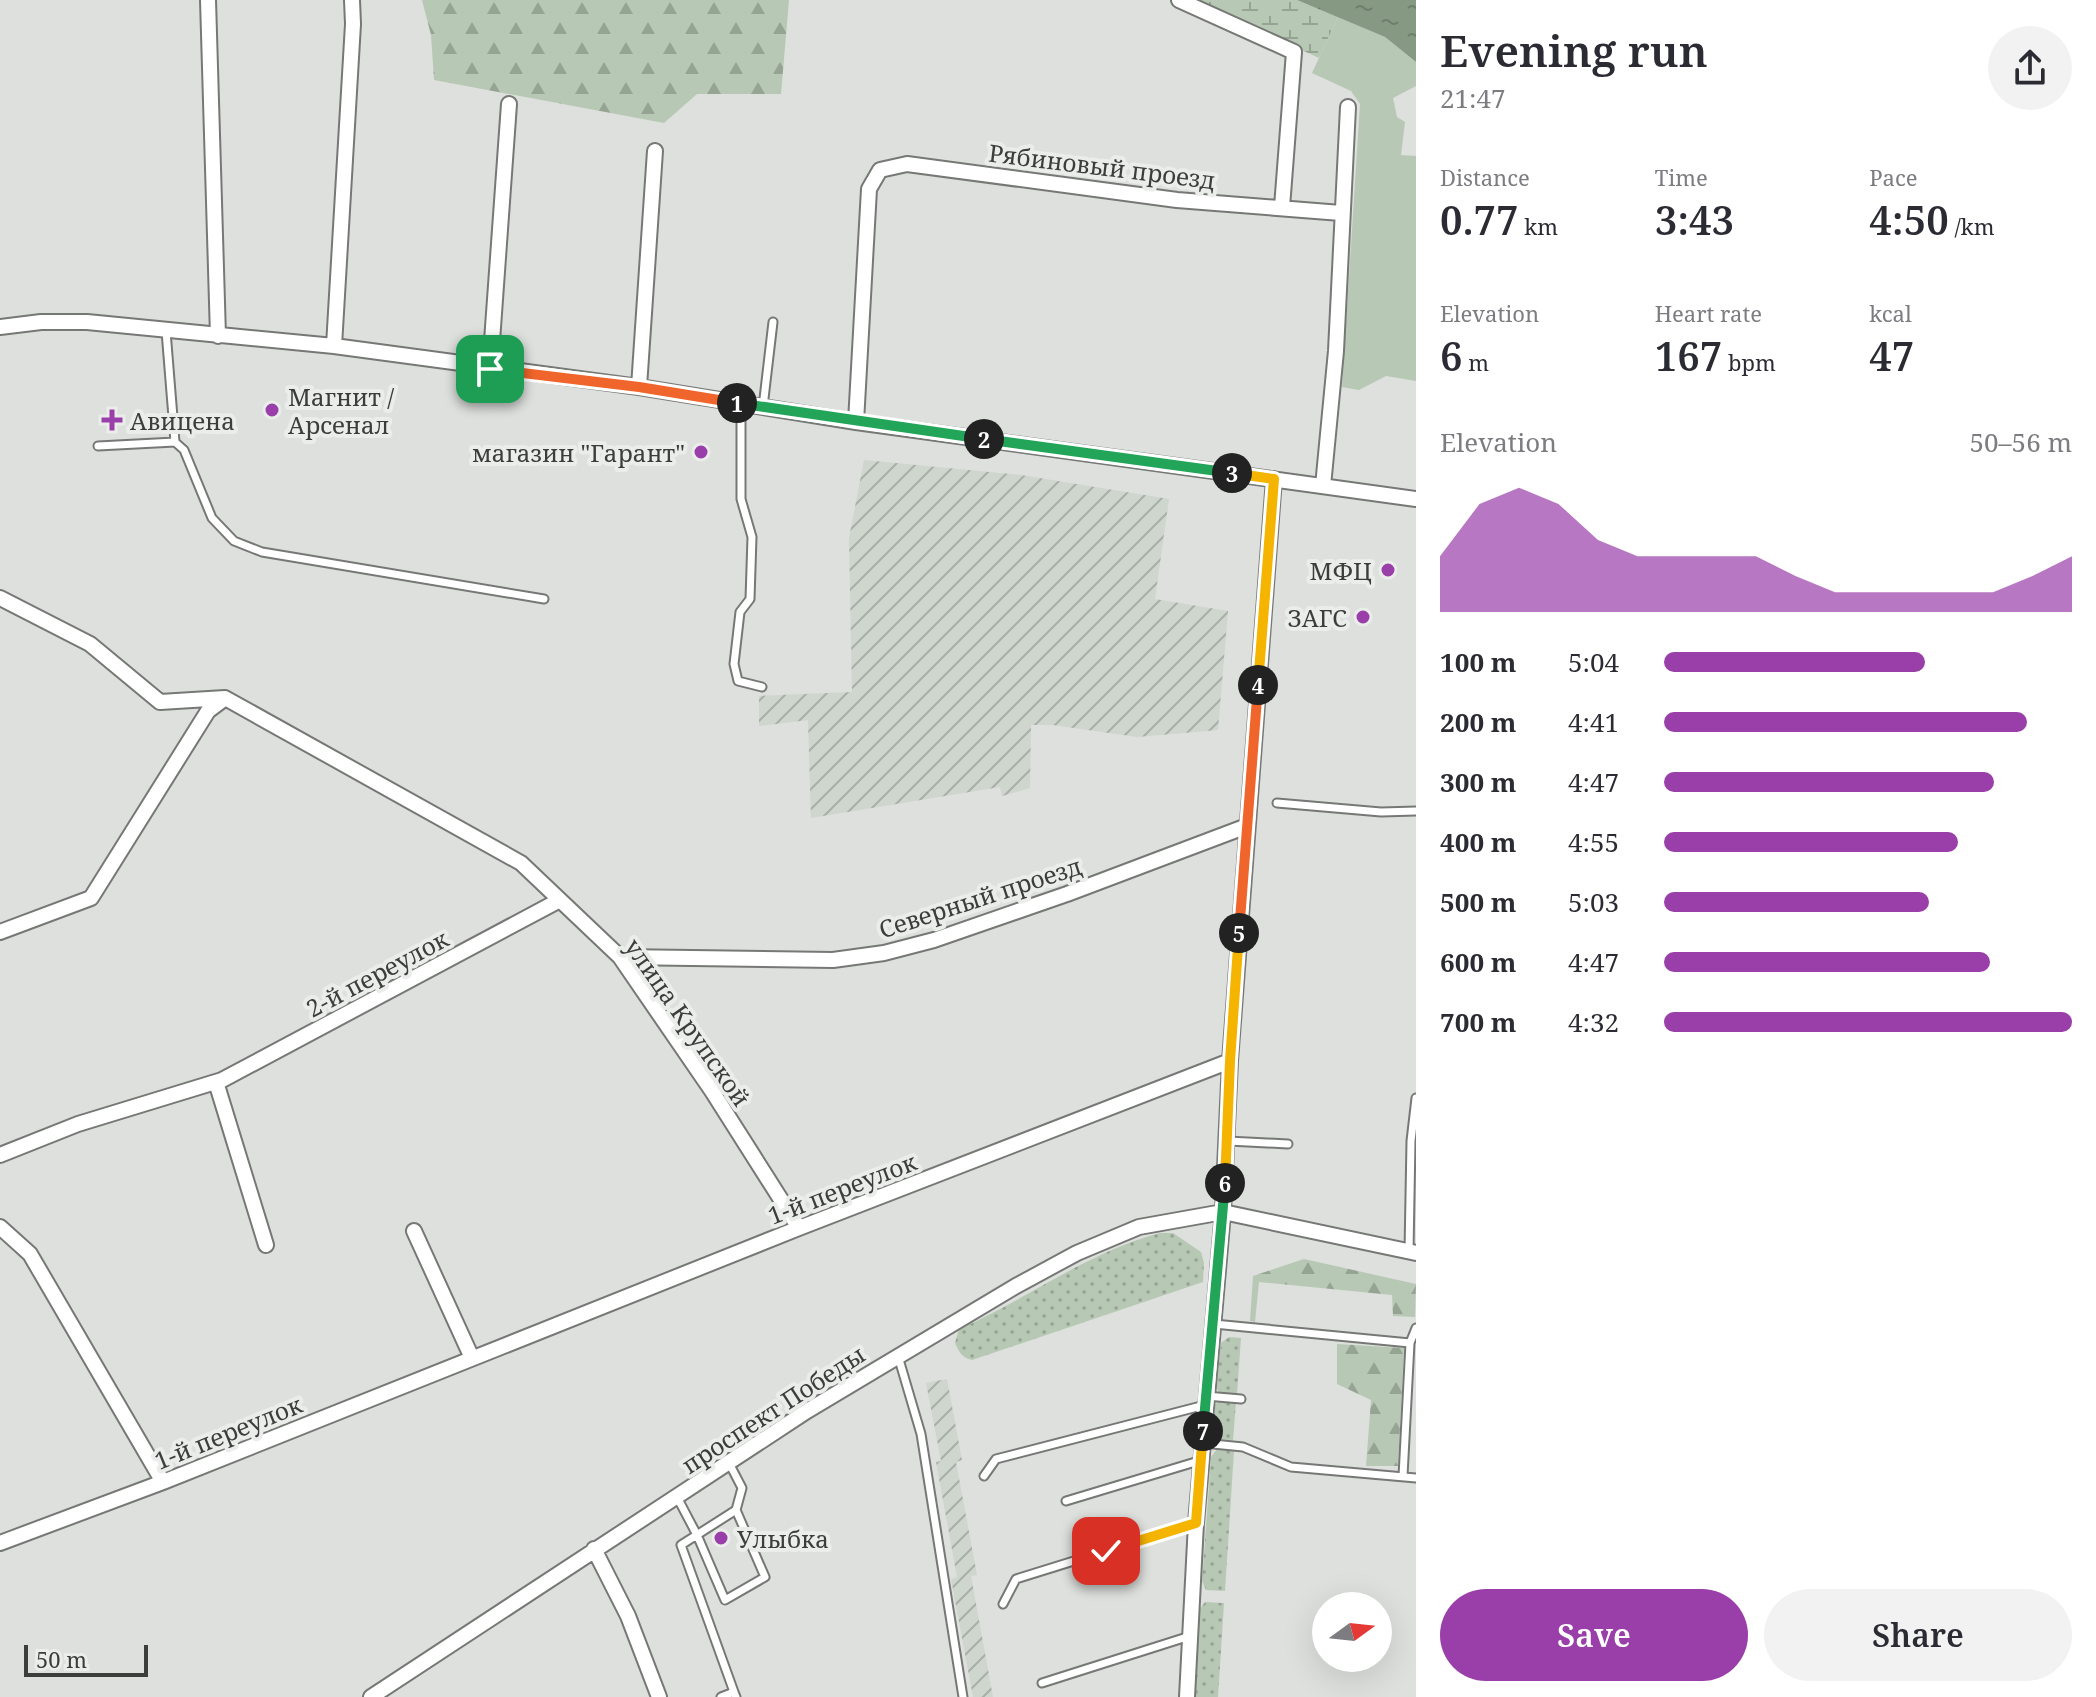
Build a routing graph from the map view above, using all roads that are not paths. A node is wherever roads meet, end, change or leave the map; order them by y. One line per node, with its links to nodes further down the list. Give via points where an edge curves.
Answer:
1 (208, 0): 12 (street)
2 (352, 0): 13 (street)
3 (1179, 0): 7 (street, via 1294,52)
4 (509, 104): 14 (street)
5 (1348, 107): 8 (street)
6 (655, 151): 15 (street)
7 (1282, 207): 8 (street, Рябиновый проезд); 18 (street, Рябиновый проезд, via 1177,200 907,164 880,170 869,189)
8 (1341, 213): 22 (street, via 1336,351)
9 (773, 322): 17 (lane)
10 (0, 327): 11 (street, via 87,322)
11 (166, 331): 12 (street); 19 (lane)
12 (218, 336): 13 (street)
13 (334, 346): 14 (street)
14 (490, 369): 15 (street)
15 (639, 387): 16 (street)
16 (741, 404): 17 (street); 26 (lane, via 741,499 752,537 750,599 740,612 734,664 738,681)
17 (763, 407): 18 (street)
18 (856, 422): 21 (street)
19 (175, 442): 20 (lane); 25 (lane, via 184,450 212,518 234,541 262,552)
20 (98, 446)
21 (1274, 479): 22 (street); 30 (street)
22 (1323, 486): 23 (street)
23 (1416, 499)
24 (0, 598): 27 (street, via 90,644 160,702)
25 (544, 599)
26 (762, 687)
27 (225, 698): 31 (street, улица Крупской, via 521,863); 32 (street, via 208,711 91,898)
28 (1277, 803): 29 (lane)
29 (1416, 811)
30 (1247, 826): 33 (street, Северный проезд, via 993,920 884,953 833,960); 34 (street)
31 (558, 901): 33 (street, улица Крупской); 35 (street, 2-й переулок)
32 (0, 932)
33 (620, 957): 42 (street, улица Крупской)
34 (1230, 1061): 37 (street); 42 (street, 1-й переулок)
35 (216, 1082): 39 (street, 2-й переулок, via 78,1124); 44 (street)
36 (1416, 1098): 45 (lane)
37 (1228, 1141): 38 (lane); 40 (street)
38 (1288, 1144)
39 (0, 1155)
40 (1223, 1212): 45 (street); 46 (street); 49 (street, проспект Победы, via 1139,1227 1077,1253)
41 (0, 1227): 61 (street, via 30,1254)
42 (799, 1228): 50 (street, 1-й переулок)
43 (414, 1231): 50 (street)
44 (266, 1245)
45 (1412, 1252)
46 (1213, 1323): 48 (lane); 52 (street)
47 (1416, 1328): 48 (lane)
48 (1410, 1343): 59 (lane)
49 (898, 1356): 57 (street, проспект Победы); 76 (lane, via 921,1434)
50 (472, 1358): 61 (street, 1-й переулок)
51 (1241, 1399): 52 (lane)
52 (1206, 1400): 54 (street); 58 (lane, via 996,1459)
53 (1238, 1437): 55 (lane)
54 (1203, 1443): 55 (lane); 56 (street)
55 (1236, 1446): 59 (lane, via 1291,1467)
56 (1202, 1460): 63 (lane); 65 (street)
57 (729, 1463): 62 (street, проспект Победы); 64 (lane, via 742,1488)
58 (984, 1476)
59 (1403, 1476): 60 (lane)
60 (1416, 1478)
61 (163, 1482): 67 (street, 1-й переулок)
62 (677, 1497): 66 (lane); 68 (street, проспект Победы)
63 (1066, 1501)
64 (736, 1510): 66 (lane); 66 (lane, via 765,1577 725,1600)
65 (1196, 1523): 69 (lane, via 1016,1579); 70 (street)
66 (697, 1535): 72 (lane, via 681,1545)
67 (0, 1543)
68 (594, 1549): 73 (street, via 628,1616); 74 (street, проспект Победы)
69 (1003, 1604)
70 (1190, 1636): 71 (lane); 77 (street)
71 (1042, 1683)
72 (735, 1694): 75 (lane)
73 (657, 1696)
74 (371, 1697)
75 (721, 1697)
76 (963, 1697)
77 (1187, 1697)

